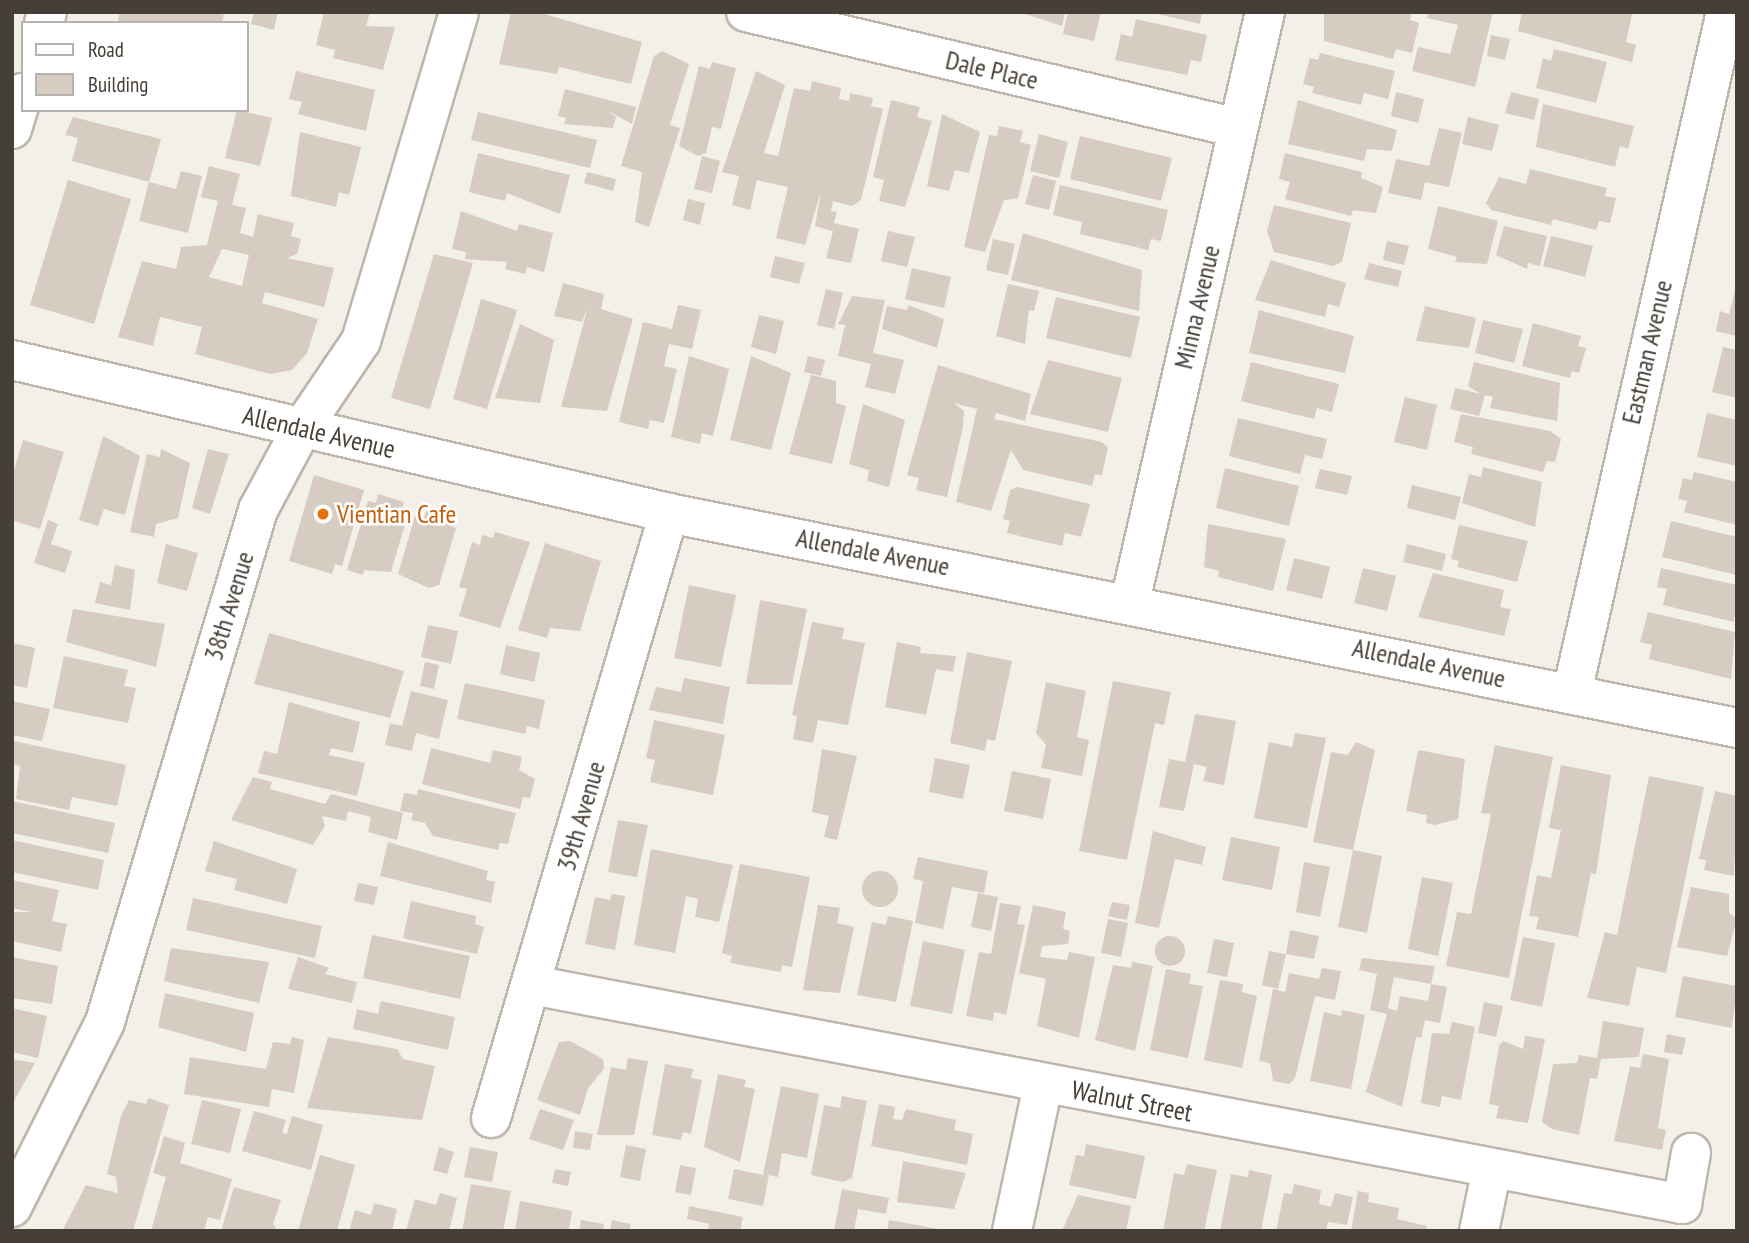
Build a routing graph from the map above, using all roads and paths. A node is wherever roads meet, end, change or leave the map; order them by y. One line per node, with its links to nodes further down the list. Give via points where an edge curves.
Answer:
1 (459, 12): 9 (street, 38th Avenue, via 361,341)
2 (746, 12): 6 (street, Dale Place)
3 (1265, 12): 6 (street, Minna Avenue)
4 (1726, 12): 12 (street, Eastman Avenue)
5 (21, 100): 7 (street)
6 (1238, 128): 11 (street, Minna Avenue)
7 (12, 129)
8 (12, 360): 9 (street, Allendale Avenue)
9 (302, 428): 10 (street, Allendale Avenue); 19 (street, 38th Avenue, via 258,510 105,1022)
10 (669, 513): 11 (street, Allendale Avenue); 14 (street, 39th Avenue)
11 (1130, 602): 12 (street, Allendale Avenue)
12 (1572, 693): 13 (street, Allendale Avenue)
13 (1737, 727)
14 (532, 985): 15 (street, Walnut Street); 16 (street, 39th Avenue)
15 (1043, 1085): 18 (street, Walnut Street); 20 (street)
16 (491, 1118)
17 (1691, 1153): 18 (street, Walnut Street, via 1682,1204)
18 (1492, 1169): 21 (street)
19 (12, 1208)
20 (1013, 1231)
21 (1479, 1231)

